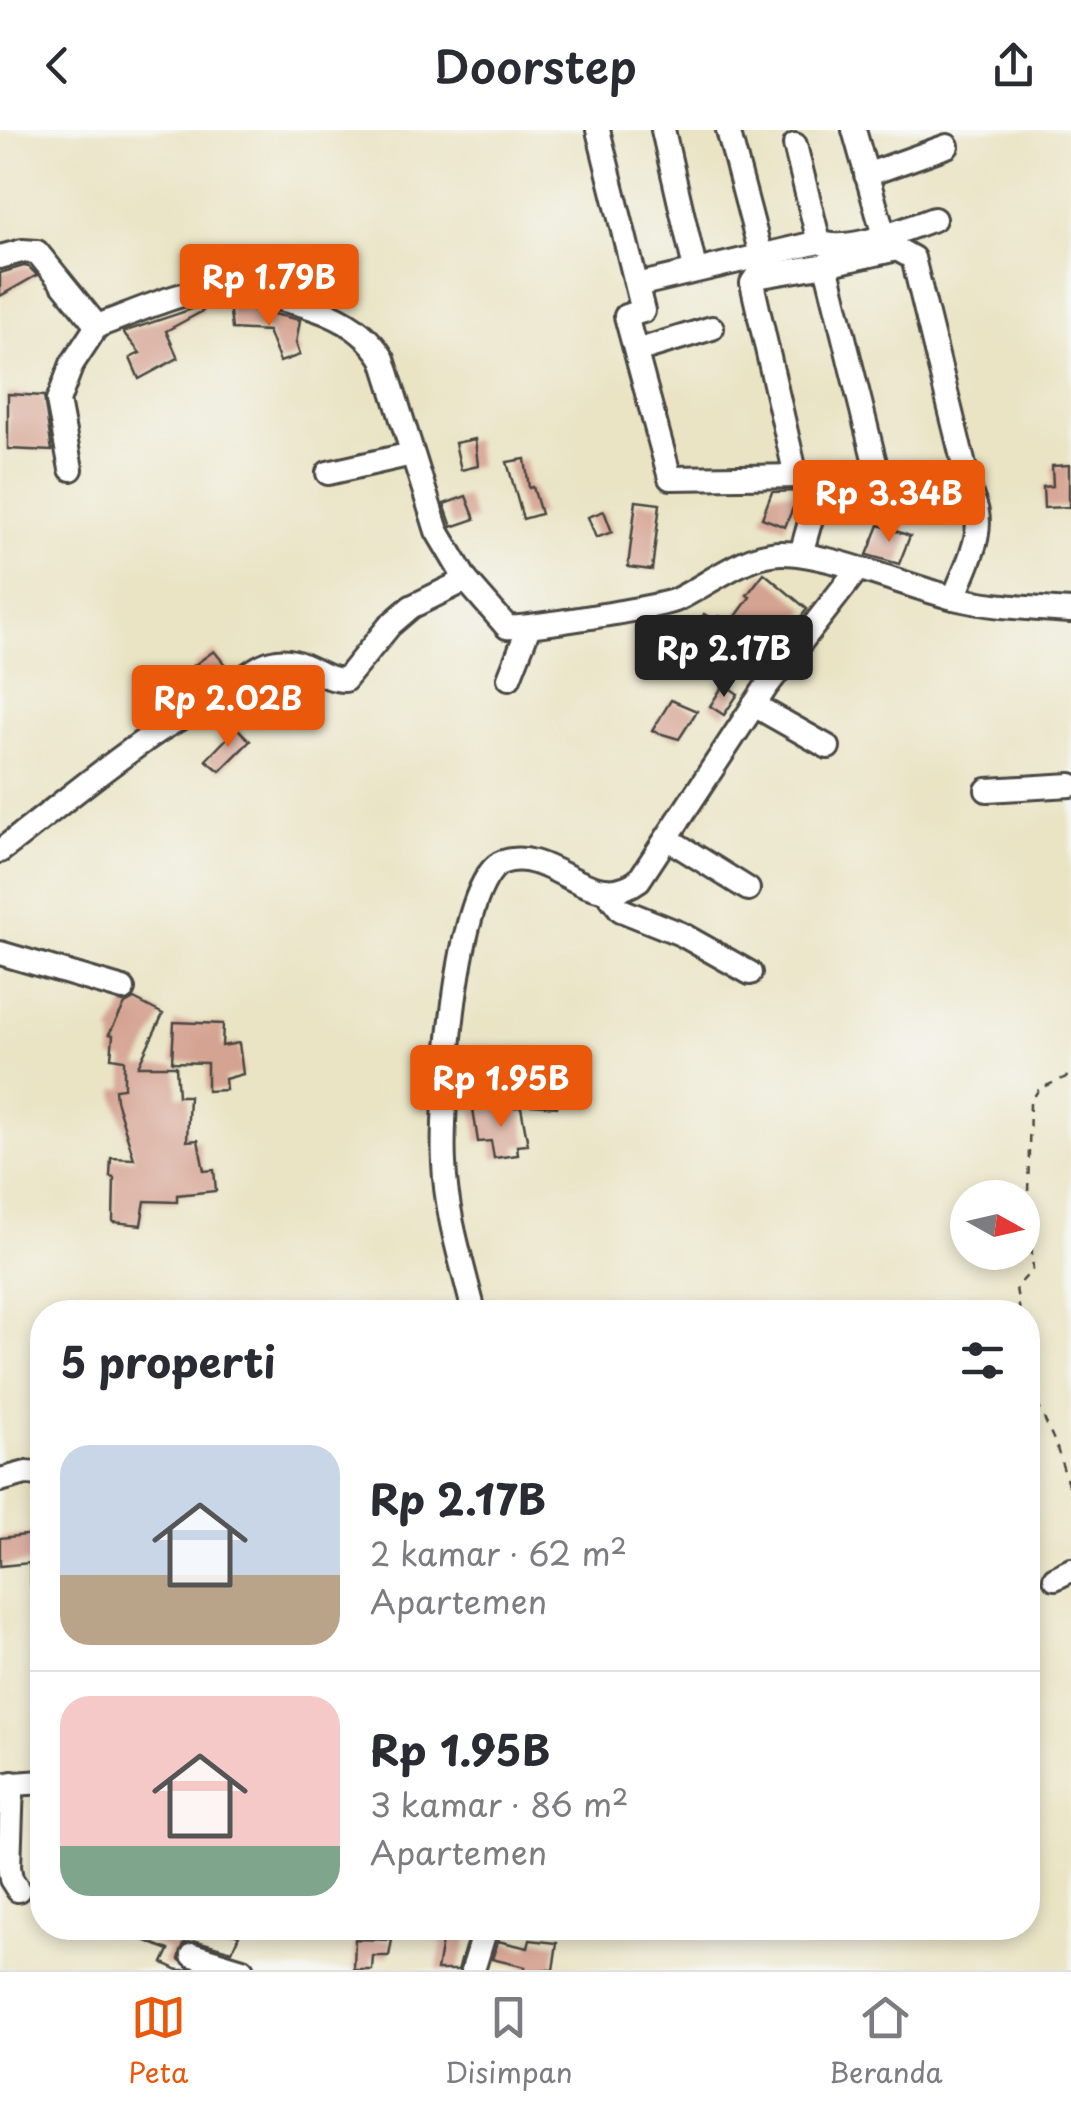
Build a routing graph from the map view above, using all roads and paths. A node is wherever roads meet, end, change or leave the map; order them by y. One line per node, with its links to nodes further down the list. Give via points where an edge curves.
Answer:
1 (598, 130): 14 (street)
2 (663, 130): 13 (street)
3 (728, 130): 11 (street)
4 (854, 130): 7 (street)
5 (795, 145): 10 (street)
6 (948, 146): 7 (street)
7 (866, 175): 9 (street)
8 (934, 220): 9 (street)
9 (884, 236): 10 (street)
10 (823, 254): 11 (street); 21 (street); 22 (street, via 752,283); 24 (street, via 897,249 912,255)
11 (761, 255): 13 (street)
12 (0, 257): 15 (street, via 37,252)
13 (696, 269): 14 (street)
14 (636, 285): 17 (street, via 643,311 626,316)
15 (98, 326): 18 (street, via 214,288 326,312 376,346); 19 (street, via 72,364 58,401)
16 (712, 328): 17 (street)
17 (636, 350): 22 (street, via 670,478)
18 (412, 454): 20 (street); 27 (street, via 437,531)
19 (72, 469)
20 (328, 473)
21 (878, 475): 23 (street); 24 (street, via 902,476 948,498)
22 (796, 476): 23 (street)
23 (823, 476): 25 (street)
24 (972, 498): 28 (street, via 979,528)
25 (801, 554): 26 (street); 30 (street, via 759,558 647,609)
26 (857, 570): 28 (street); 32 (street)
27 (466, 580): 30 (street, via 507,627); 37 (street, via 390,624 345,680 292,660 257,669 160,730)
28 (954, 598): 29 (street)
29 (1071, 612)
30 (529, 627): 31 (street)
31 (509, 678)
32 (754, 705): 33 (street); 36 (street)
33 (828, 746)
34 (1070, 783): 35 (street)
35 (987, 790)
36 (668, 839): 38 (street, via 639,880 623,890); 39 (street)
37 (0, 851)
38 (605, 890): 41 (street, via 622,910); 44 (street, via 531,862 505,862 484,878 472,912 448,1041 444,1164)
39 (748, 890)
40 (0, 952): 42 (street)
41 (750, 973)
42 (123, 989)
43 (1071, 1075): 45 (path, via 1039,1089 1030,1104 1033,1269 1016,1288)
44 (470, 1300)
45 (1018, 1300)
46 (1040, 1409): 49 (path)
47 (30, 1473): 48 (street)
48 (0, 1480)
49 (1071, 1494)
50 (6, 1784): 51 (street, via 9,1867)
51 (18, 1890)
52 (482, 1940): 55 (street)
53 (193, 1955): 54 (street)
54 (242, 1970)
55 (473, 1970)

